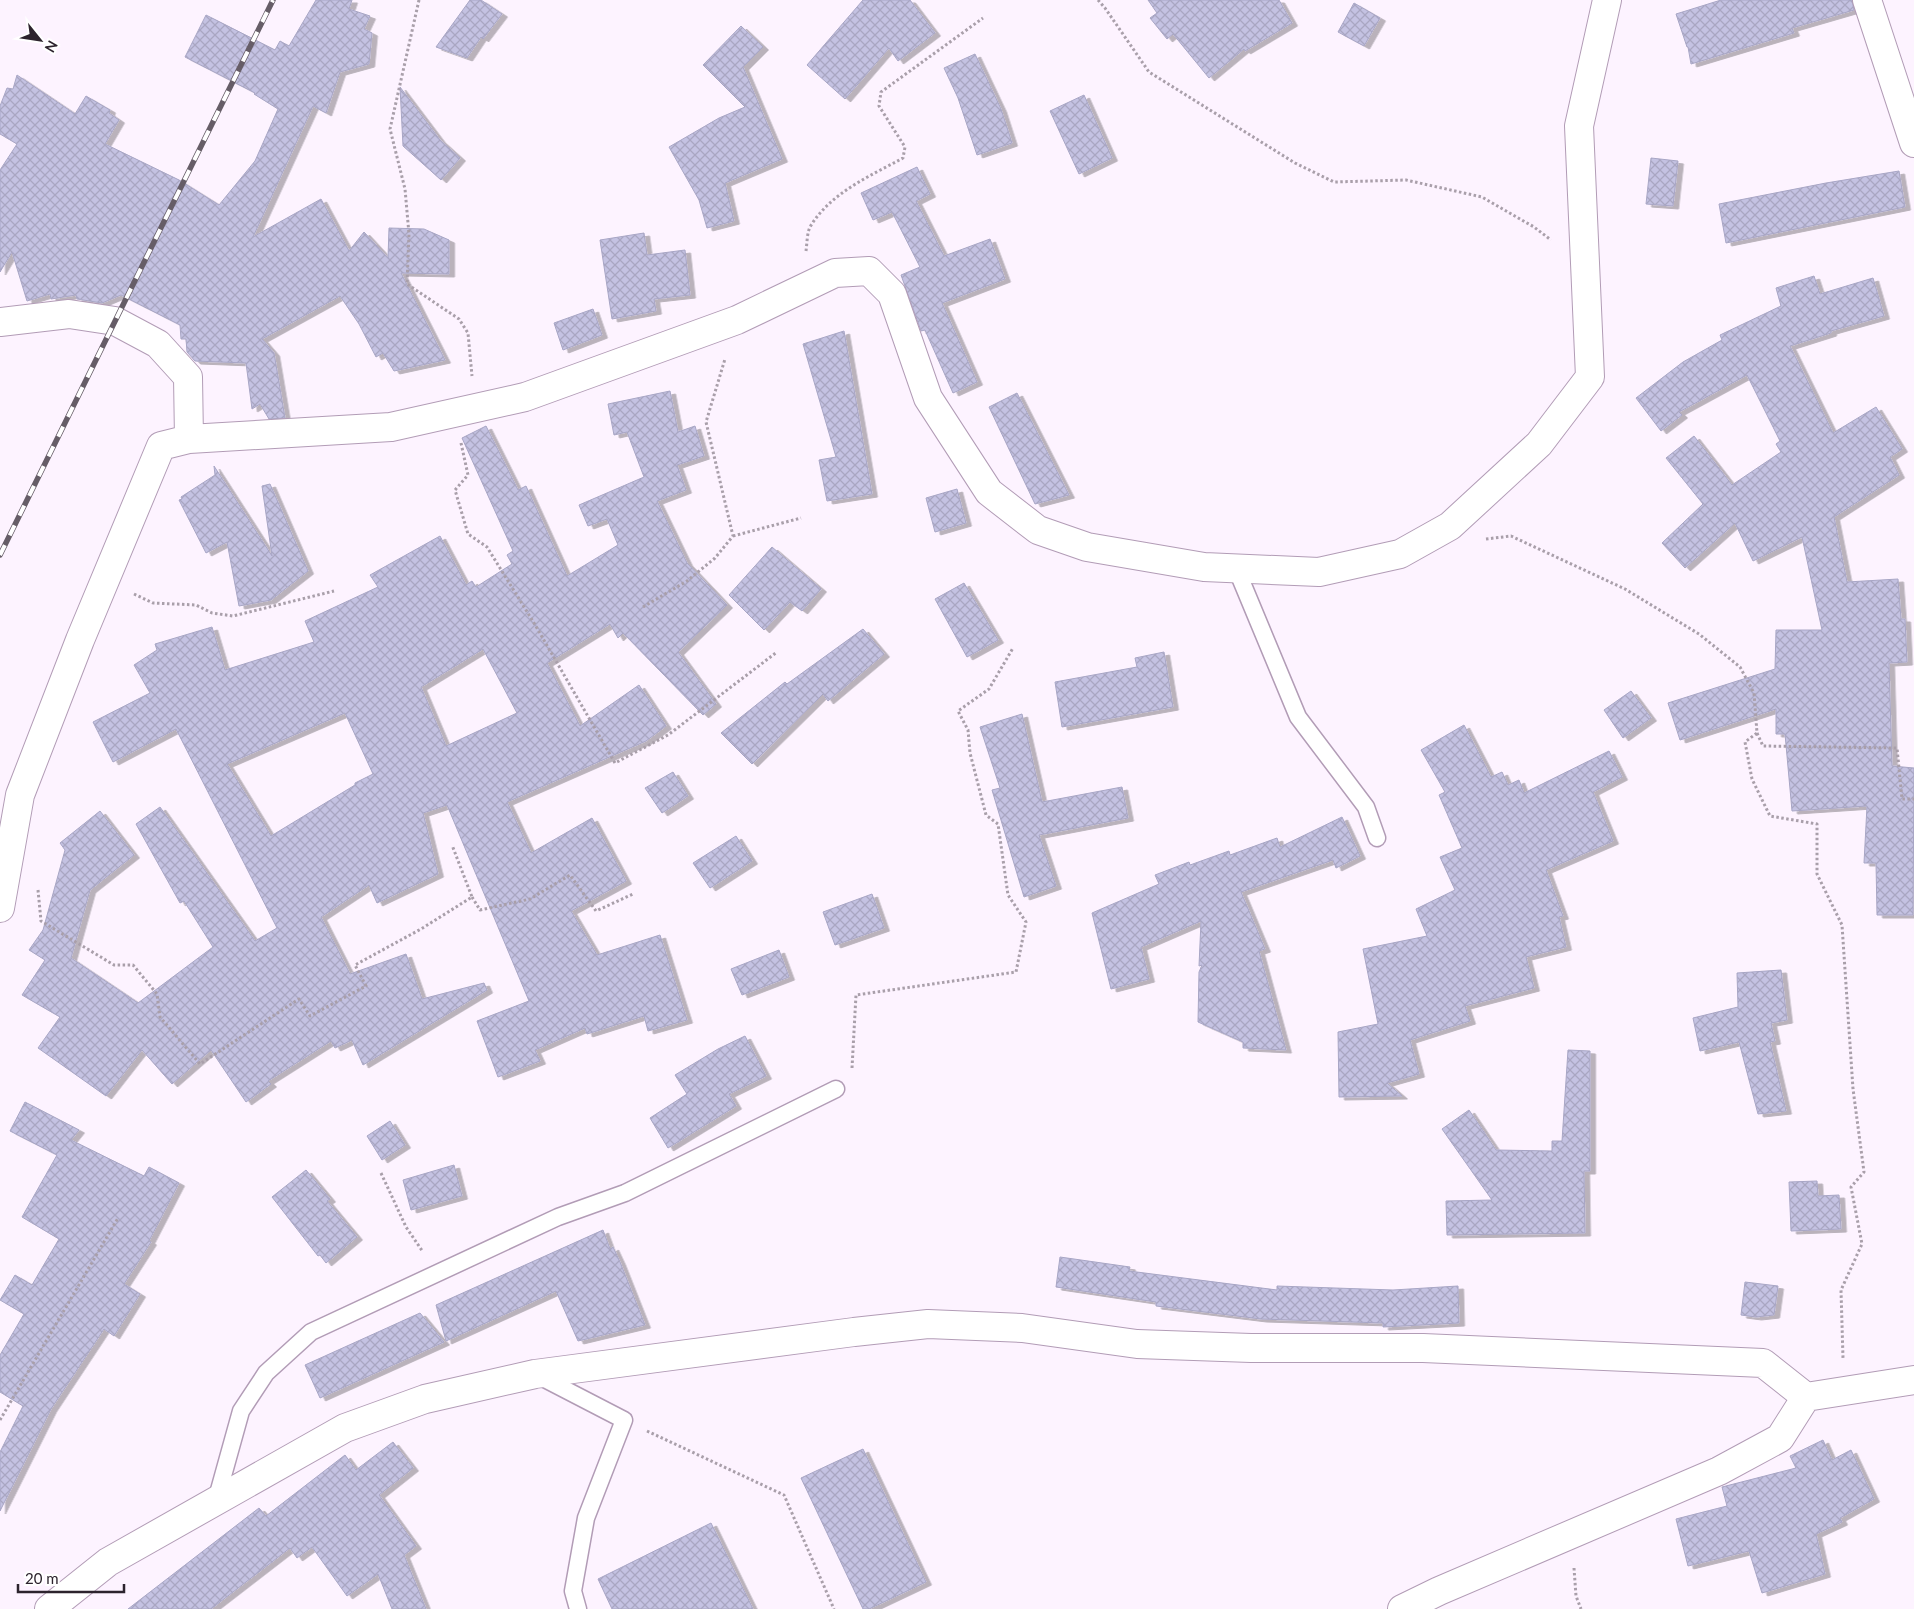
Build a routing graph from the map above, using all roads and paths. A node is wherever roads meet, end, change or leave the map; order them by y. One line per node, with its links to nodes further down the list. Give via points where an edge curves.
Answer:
1 (419, 0): 11 (path, via 390,129 405,189 409,234 407,284 459,319 468,333)
2 (1098, 0): 7 (path, via 1149,72 1295,163 1334,182 1406,180 1482,197 1534,227)
3 (1867, 0): 6 (street)
4 (1609, 3): 7 (street, via 1579,126)
5 (983, 18): 8 (path, via 881,92 879,106 904,147 903,158 850,187 827,206 809,229)
6 (1914, 143)
7 (1585, 267): 16 (street, via 1590,377 1539,444 1450,526 1400,554 1319,572)
8 (802, 288): 9 (street); 16 (street, via 835,273 869,271 892,294 928,398 989,492 1038,530 1087,547 1204,567)
9 (737, 320): 11 (street, via 525,398); 14 (path, via 706,422)
10 (0, 322): 12 (street, via 70,314 115,321 158,344 188,377)
11 (465, 410): 12 (street, via 391,427); 21 (path, via 468,475 455,490 468,534 487,547 615,764 668,735)
12 (189, 438): 17 (street, via 161,446)
13 (801, 518): 14 (path)
14 (733, 536): 19 (path, via 715,558 687,581)
15 (1482, 539): 22 (path, via 1511,536 1625,589 1698,634 1740,667 1754,694)
16 (1236, 568): 24 (lane, via 1298,717 1366,807)
17 (105, 580): 18 (path, via 153,604 196,604 212,613 233,616); 26 (street, via 20,796)
18 (334, 591)
19 (643, 607)
20 (1013, 648): 30 (path, via 989,689 958,711 968,730 970,752 986,815 998,824 1008,894 1026,922 1016,972 856,995 852,1067)
21 (777, 652)
22 (1757, 733): 23 (path, via 1763,746 1897,748 1902,799); 36 (path, via 1745,742 1752,779 1770,816 1817,824 1817,874 1842,925 1853,1089 1864,1172 1851,1187 1862,1244 1841,1290)
23 (1914, 800)
24 (1377, 838)
25 (452, 845): 28 (path)
26 (5, 878): 28 (path, via 37,888 41,921 114,965 133,965 157,994 160,1017 200,1064 299,999 310,1016 366,986 356,965); 29 (street)
27 (633, 894): 28 (path, via 596,911 570,876 530,899 480,910)
28 (472, 897)
29 (0, 908)
30 (836, 1089): 33 (lane, via 625,1193 558,1217)
31 (381, 1173): 33 (path, via 406,1227)
32 (118, 1218): 38 (path)
33 (438, 1273): 40 (lane, via 310,1332 266,1373 241,1411)
34 (534, 1374): 37 (street, via 928,1324 1022,1328 1137,1344 1423,1348 1763,1363); 39 (lane); 40 (street, via 425,1399 345,1428)
35 (1914, 1380): 36 (street)
36 (1844, 1391): 37 (street)
37 (1806, 1397): 41 (street, via 1780,1438 1719,1471)
38 (0, 1420)
39 (624, 1420): 43 (lane, via 586,1518 573,1591); 44 (path, via 784,1496)
40 (216, 1501): 42 (street, via 108,1562)
41 (1571, 1535): 45 (street); 46 (path)
42 (49, 1609)
43 (578, 1609)
44 (834, 1609)
45 (1402, 1609)
46 (1580, 1609)

